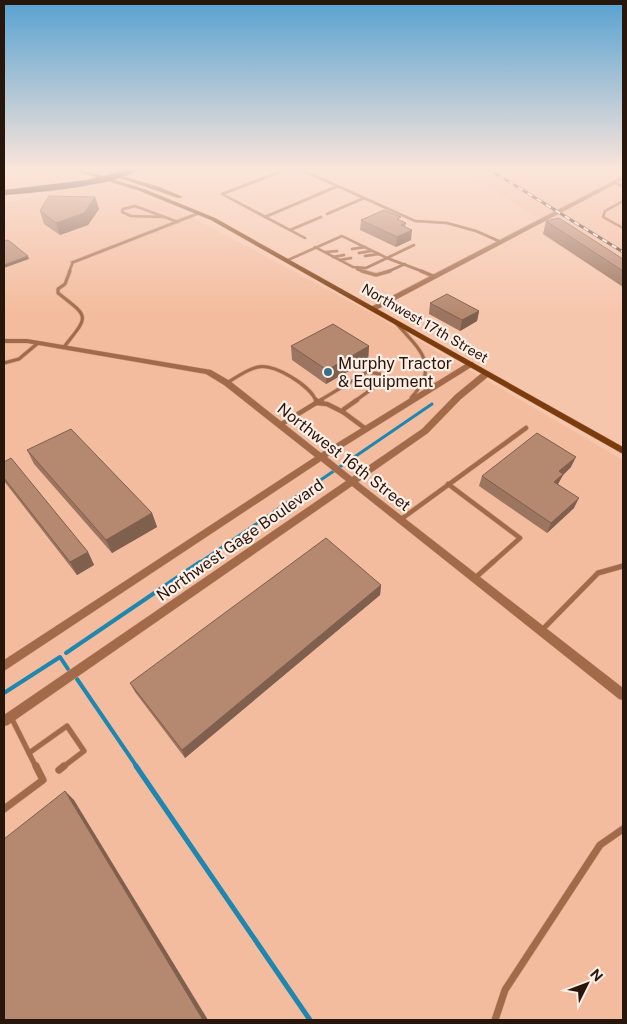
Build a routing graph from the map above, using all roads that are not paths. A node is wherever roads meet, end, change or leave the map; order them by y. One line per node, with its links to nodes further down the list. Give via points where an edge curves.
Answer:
1 (166, 218): 9 (lane)
2 (188, 218): 9 (street)
3 (267, 218): 11 (lane)
4 (317, 218): 11 (lane)
5 (408, 218): 13 (lane, via 454,225)
6 (547, 218): 13 (street)
7 (604, 218): 10 (lane)
8 (213, 219): 28 (main road, Northwest 17th Street)
9 (178, 222): 30 (street)
10 (623, 228)
11 (290, 230): 12 (lane)
12 (305, 238)
13 (500, 242): 33 (street)
14 (414, 245): 27 (lane)
15 (315, 247): 16 (lane, via 342,236); 20 (lane); 28 (lane)
16 (365, 247): 17 (lane); 19 (lane)
17 (352, 249)
18 (337, 251): 20 (lane)
19 (373, 251): 21 (lane); 22 (lane)
20 (325, 252): 25 (lane)
21 (359, 253)
22 (380, 254): 24 (lane); 27 (lane)
23 (344, 255): 25 (lane)
24 (365, 256)
25 (333, 257): 29 (lane)
26 (351, 258): 29 (lane)
27 (387, 258): 31 (lane); 32 (lane, via 366,268)
28 (288, 260): 34 (main road, Northwest 17th Street)
29 (339, 260): 32 (lane)
30 (73, 262): 38 (lane, via 58,293 84,317)
31 (404, 264): 32 (lane, via 381,276 369,276); 33 (lane)
32 (353, 268)
33 (433, 276): 34 (street)
34 (373, 308): 35 (main road, Northwest 17th Street)
35 (395, 322): 40 (main road, Northwest 17th Street); 44 (lane, via 419,350 428,369 417,394)
36 (4, 342): 37 (street, Northwest 16th Street)
37 (38, 343): 38 (street, Northwest 16th Street); 39 (lane, via 19,359)
38 (64, 347): 42 (street, Northwest 16th Street, via 208,372)
39 (4, 363)
40 (471, 364): 41 (main road, Northwest 17th Street); 44 (street, Northwest Gage Boulevard)
41 (486, 374): 49 (main road, Northwest 17th Street); 51 (street, Northwest Gage Boulevard, via 425,431)
42 (227, 384): 43 (lane, via 254,368 269,365 309,390); 46 (street, Northwest 16th Street)
43 (316, 403): 45 (lane, via 327,404); 45 (lane, via 367,372 380,374 383,381 347,404); 46 (lane)
44 (400, 409): 48 (street, Northwest Gage Boulevard)
45 (343, 412): 48 (lane)
46 (280, 425): 50 (street, Northwest 16th Street)
47 (526, 428): 52 (lane)
48 (366, 429): 50 (street, Northwest Gage Boulevard)
49 (623, 451)
50 (321, 457): 51 (street, Northwest 16th Street); 57 (street, Northwest Gage Boulevard)
51 (351, 482): 53 (street, Northwest 16th Street); 59 (street, Northwest Gage Boulevard)
52 (448, 484): 53 (lane); 55 (lane, via 520,538)
53 (400, 520): 55 (street, Northwest 16th Street)
54 (623, 566): 56 (lane, via 598,573)
55 (475, 578): 56 (street, Northwest 16th Street)
56 (542, 630): 58 (street, Northwest 16th Street)
57 (4, 666)
58 (623, 695)
59 (7, 718): 60 (lane)
60 (29, 753): 61 (lane, via 67,726 84,751); 62 (lane, via 43,780)
61 (59, 770)
62 (4, 809)
63 (623, 829): 64 (lane, via 600,845 505,990)
64 (496, 1020)

